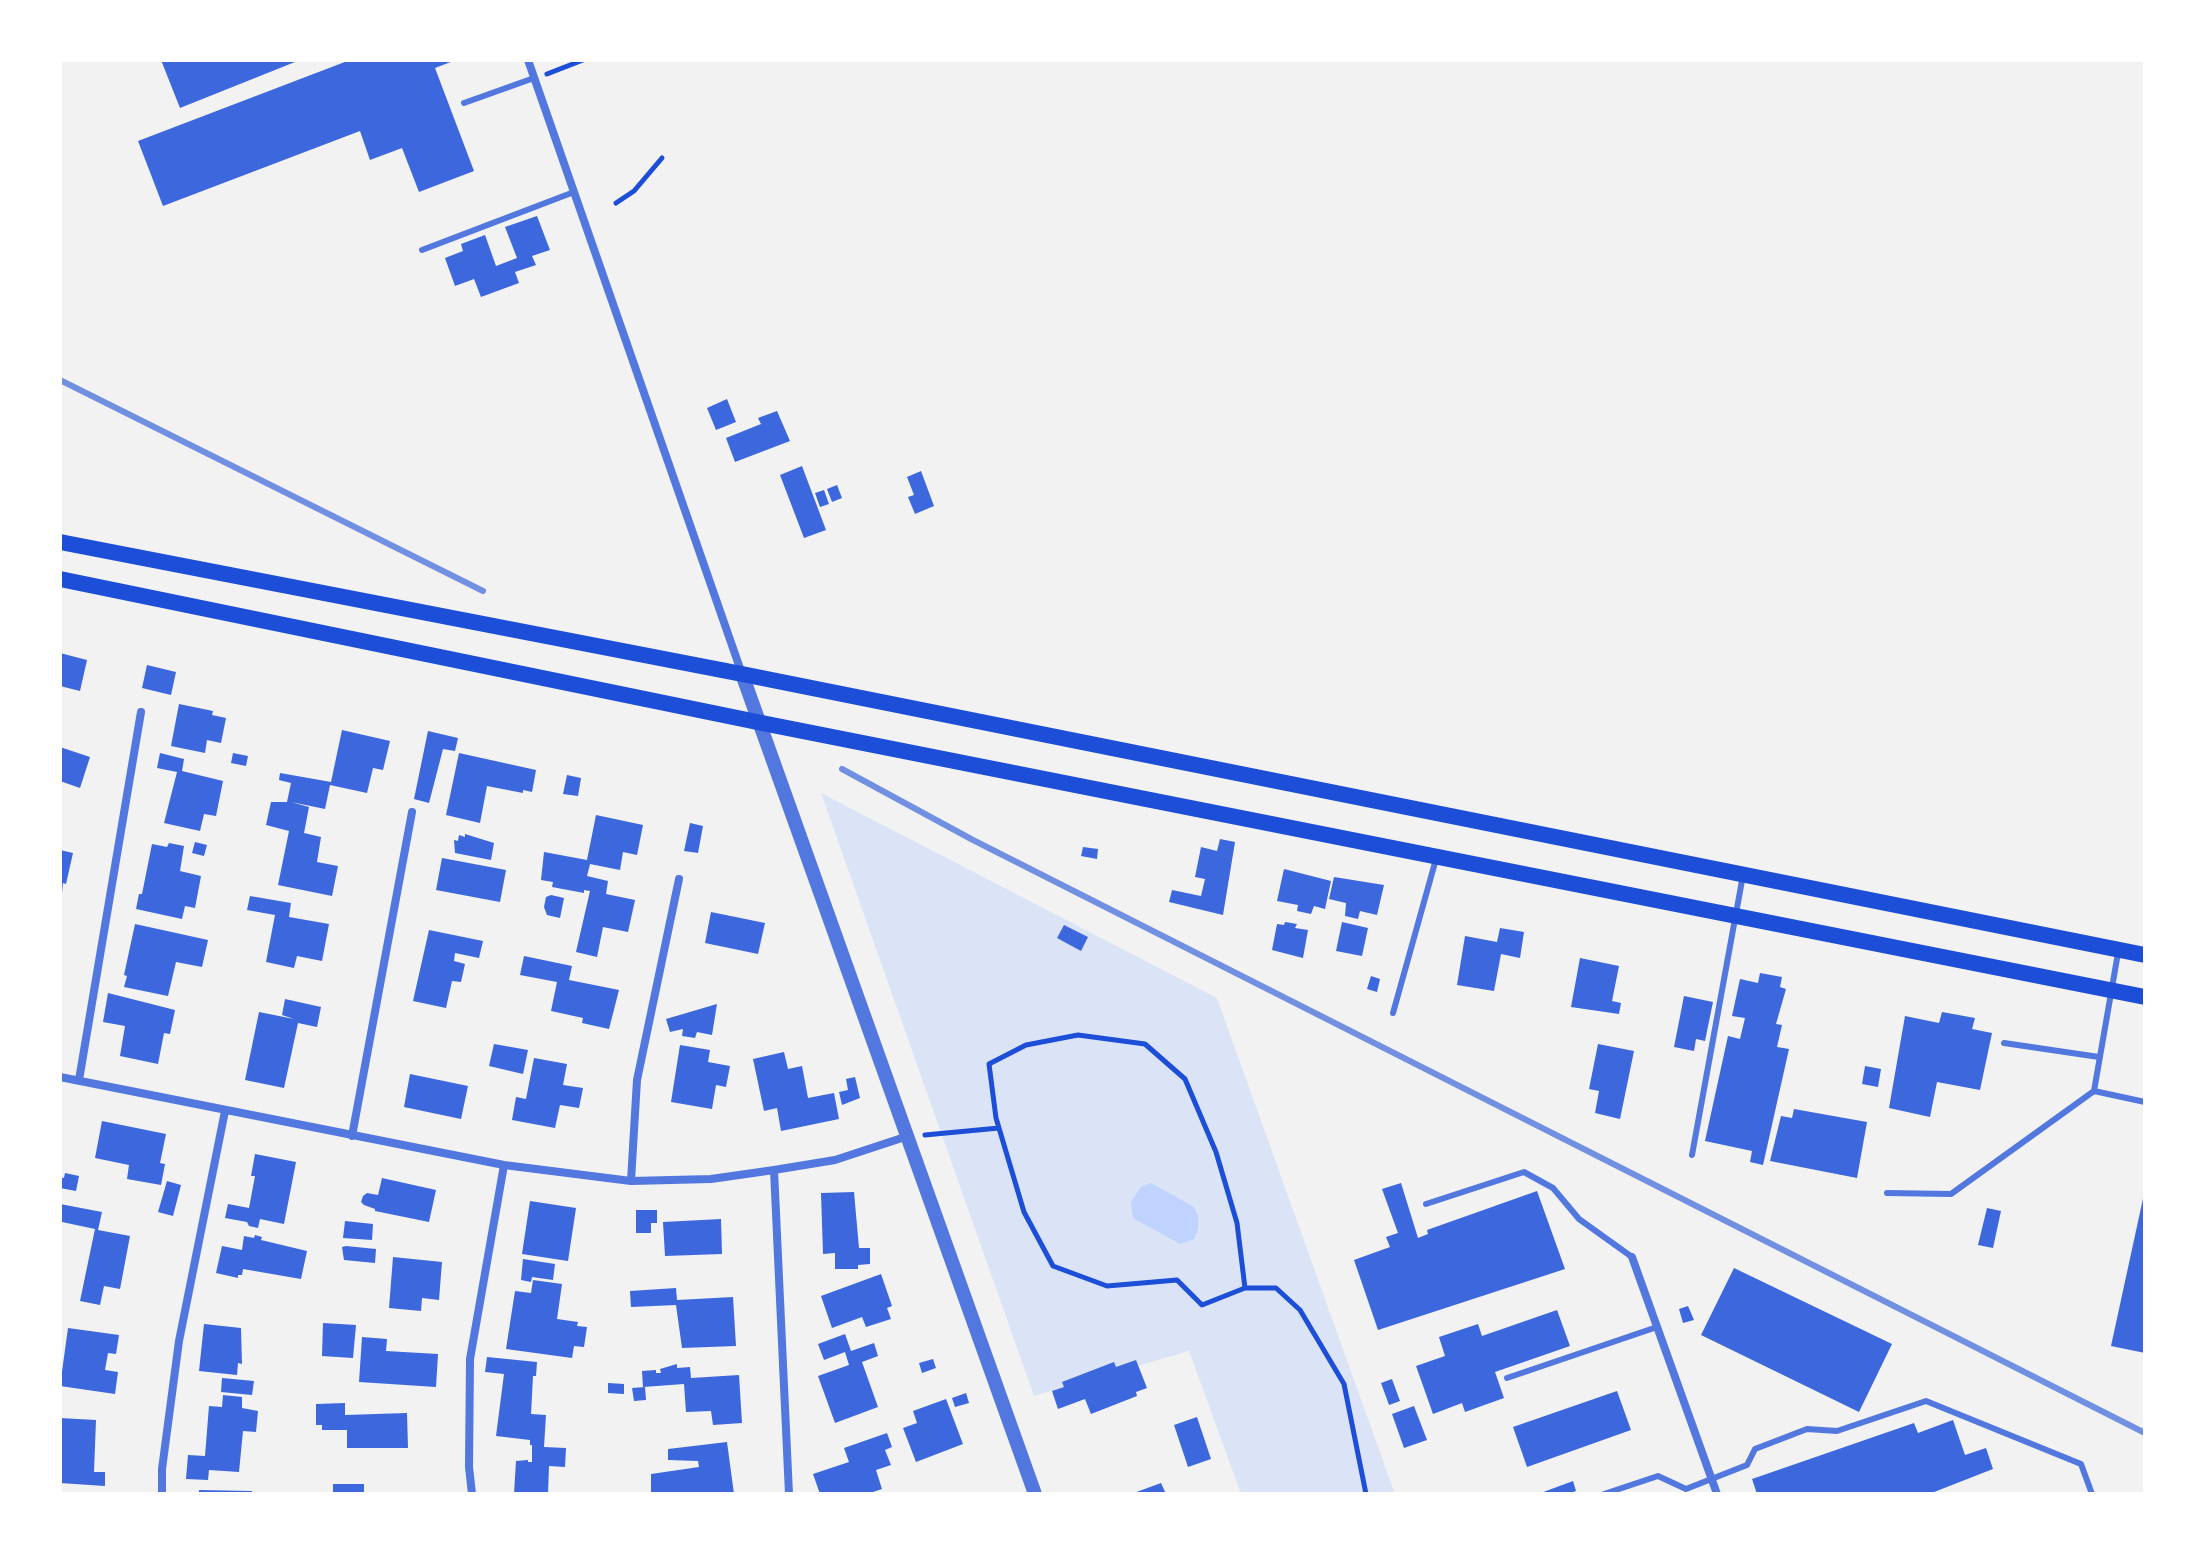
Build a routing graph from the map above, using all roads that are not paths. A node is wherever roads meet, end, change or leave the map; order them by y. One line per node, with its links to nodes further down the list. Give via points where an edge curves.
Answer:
1 (528, 60): 2 (street)
2 (534, 78): 3 (lane); 4 (street)
3 (464, 103)
4 (574, 192): 5 (lane); 8 (street)
5 (422, 250)
6 (60, 542): 8 (main road)
7 (60, 579): 10 (main road)
8 (742, 674): 10 (street); 13 (main road)
9 (141, 712): 24 (street)
10 (762, 723): 12 (main road); 29 (street)
11 (412, 812): 28 (street)
12 (1436, 857): 15 (main road); 20 (lane)
13 (1743, 875): 15 (lane); 16 (main road)
14 (679, 879): 33 (street, via 637,1080)
15 (1736, 916): 18 (main road); 30 (lane)
16 (2118, 949): 17 (main road); 18 (lane)
17 (2145, 955)
18 (2111, 990): 19 (main road); 22 (lane)
19 (2145, 997)
20 (1393, 1013)
21 (2004, 1043): 22 (lane)
22 (2099, 1057): 25 (lane)
23 (60, 1077): 24 (street)
24 (79, 1080): 27 (street)
25 (2094, 1091): 26 (lane); 34 (lane, via 1951,1194)
26 (2145, 1102)
27 (225, 1111): 28 (street); 40 (street, via 179,1341)
28 (352, 1136): 31 (street)
29 (908, 1136): 32 (street, via 835,1160); 43 (street)
30 (1692, 1155)
31 (504, 1165): 33 (street); 41 (street, via 470,1359)
32 (774, 1170): 33 (street, via 711,1179); 42 (street)
33 (631, 1181)
34 (1887, 1193)
35 (1426, 1204): 36 (lane, via 1524,1172 1553,1188 1579,1219)
36 (1632, 1257): 37 (street)
37 (1657, 1327): 38 (lane); 39 (street)
38 (1507, 1378)
39 (1711, 1479): 44 (lane, via 1686,1489 1658,1476); 45 (street); 46 (lane, via 1747,1465 1755,1449 1807,1429 1837,1431 1926,1401 2081,1464)
40 (162, 1494)
41 (472, 1494)
42 (789, 1494)
43 (1035, 1494)
44 (1604, 1494)
45 (1717, 1494)
46 (2092, 1494)

